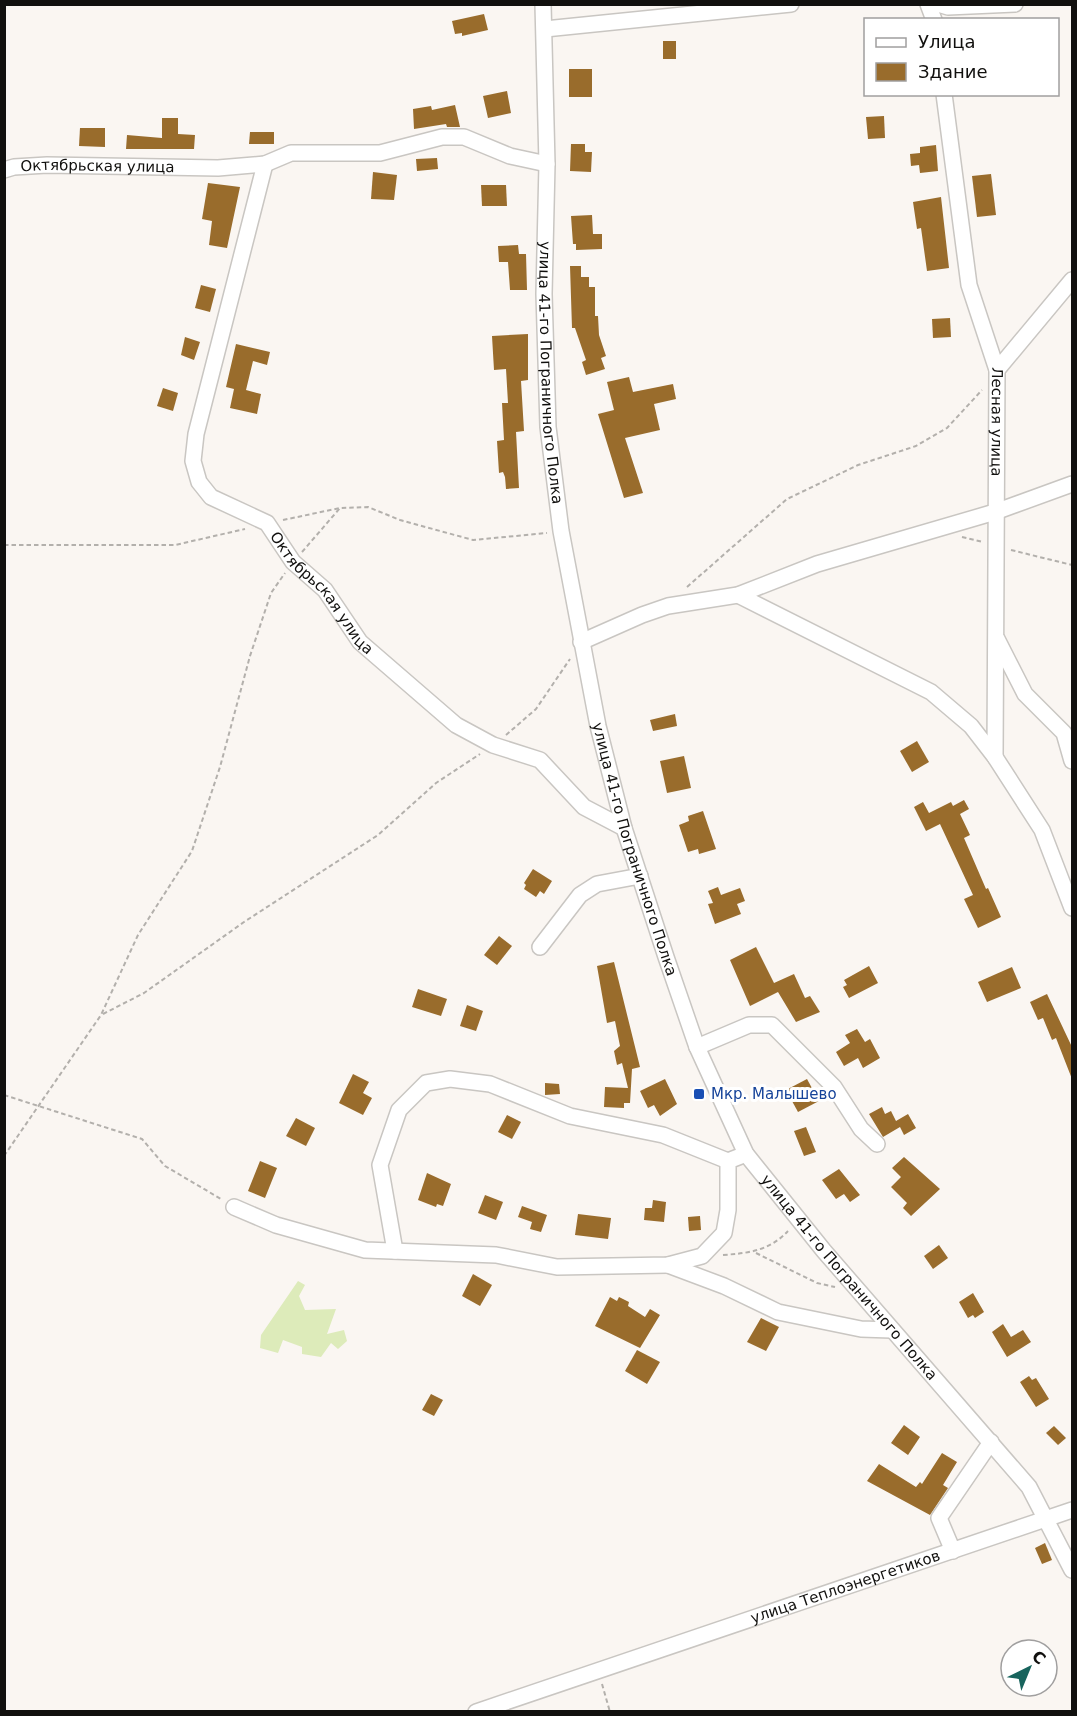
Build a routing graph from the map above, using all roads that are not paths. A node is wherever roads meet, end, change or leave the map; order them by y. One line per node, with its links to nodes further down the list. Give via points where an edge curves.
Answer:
1 (543, 4): 5 (street, улица 41-го Пограничного Полка)
2 (791, 4): 5 (street)
3 (938, 4): 4 (street)
4 (1015, 4)
5 (545, 29): 8 (street, улица 41-го Пограничного Полка)
6 (944, 96): 11 (street, Лесная улица, via 969,285)
7 (265, 164): 8 (street, Октябрьская улица, via 291,153 380,153 442,136 464,137 510,156); 9 (street, Октябрьская улица, via 218,168 47,165); 19 (street, Октябрьская улица, via 196,434 193,461 199,482 211,497 267,524 293,562 325,590 360,642 456,725 494,745 540,760 584,807)
8 (547, 164): 16 (street, улица 41-го Пограничного Полка, via 544,294 548,427)
9 (4, 170)
10 (1072, 280): 11 (street)
11 (997, 370): 13 (street, Лесная улица)
12 (1072, 484): 13 (street)
13 (995, 512): 14 (street, via 817,564); 15 (street, Лесная улица)
14 (738, 595): 16 (street, via 668,606); 17 (street, via 930,692 970,726)
15 (995, 636): 17 (street, Лесная улица); 18 (street, via 1025,694 1065,733)
16 (581, 642): 19 (street, улица 41-го Пограничного Полка, via 597,726)
17 (995, 757): 21 (street, via 1042,830)
18 (1072, 761)
19 (624, 828): 20 (street, улица 41-го Пограничного Полка)
20 (640, 876): 22 (street, via 597,884 580,895); 23 (street, улица 41-го Пограничного Полка)
21 (1072, 908)
22 (540, 947)
23 (697, 1047): 24 (street, via 749,1025 772,1025 834,1087 861,1129); 25 (street, улица 41-го Пограничного Полка)
24 (877, 1144)
25 (746, 1154): 26 (street); 30 (street, улица 41-го Пограничного Полка)
26 (728, 1161): 28 (street, via 663,1135 570,1116 490,1084 450,1079 426,1083 399,1110 380,1164); 29 (street, via 724,1233 702,1257)
27 (234, 1207): 28 (street, via 276,1225 365,1250)
28 (395, 1251): 29 (street, via 496,1255 557,1268)
29 (668, 1265): 30 (street, via 778,1312 861,1329)
30 (891, 1330): 31 (street, улица 41-го Пограничного Полка)
31 (991, 1442): 33 (street, улица 41-го Пограничного Полка, via 1029,1487); 34 (street, via 939,1518)
32 (1072, 1510): 33 (street, улица Теплоэнергетиков)
33 (1048, 1519): 34 (street, улица Теплоэнергетиков); 35 (street, улица 41-го Пограничного Полка)
34 (953, 1551): 36 (street, улица Теплоэнергетиков)
35 (1072, 1570)
36 (477, 1712)

